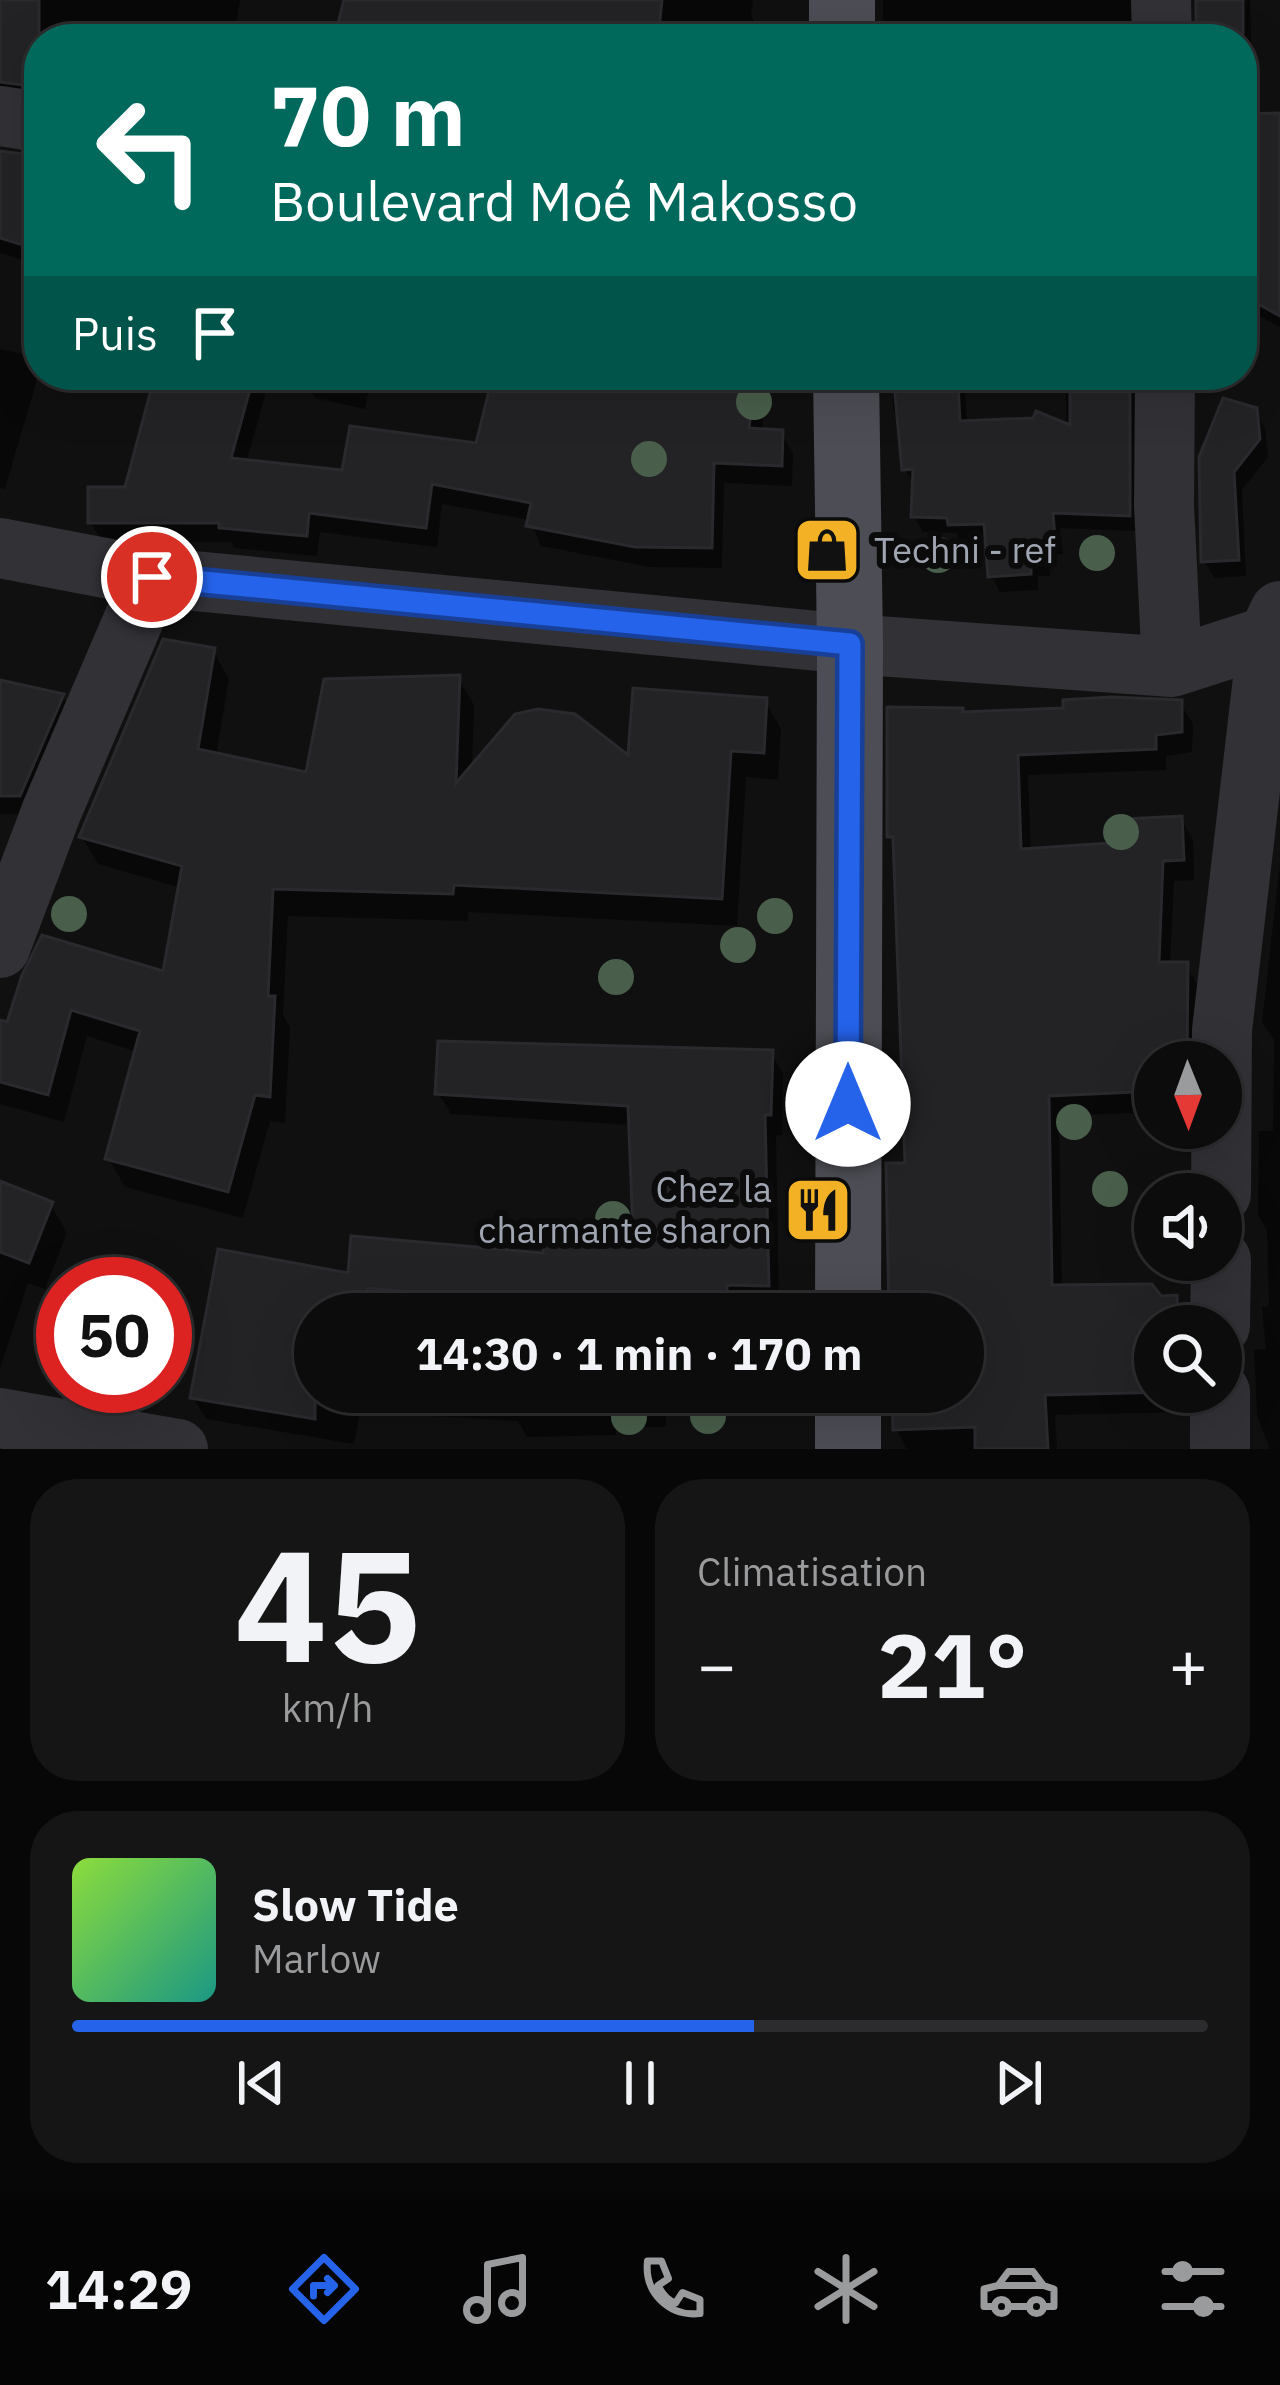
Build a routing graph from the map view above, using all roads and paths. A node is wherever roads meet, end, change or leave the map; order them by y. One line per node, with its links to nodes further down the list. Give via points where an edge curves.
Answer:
1 (846, 390): 6 (main road)
2 (1165, 390): 7 (street)
3 (0, 548): 4 (street)
4 (152, 577): 6 (street); 8 (street)
5 (1276, 628): 7 (street); 10 (street, via 1222,1030)
6 (850, 644): 7 (street); 11 (main road)
7 (1172, 667)
8 (26, 808): 9 (street)
9 (0, 948)
10 (1221, 1173)
11 (848, 1293)
12 (848, 1413): 16 (main road)
13 (1220, 1413): 17 (street)
14 (0, 1418): 15 (street)
15 (178, 1449)
16 (848, 1449)
17 (1220, 1449)

